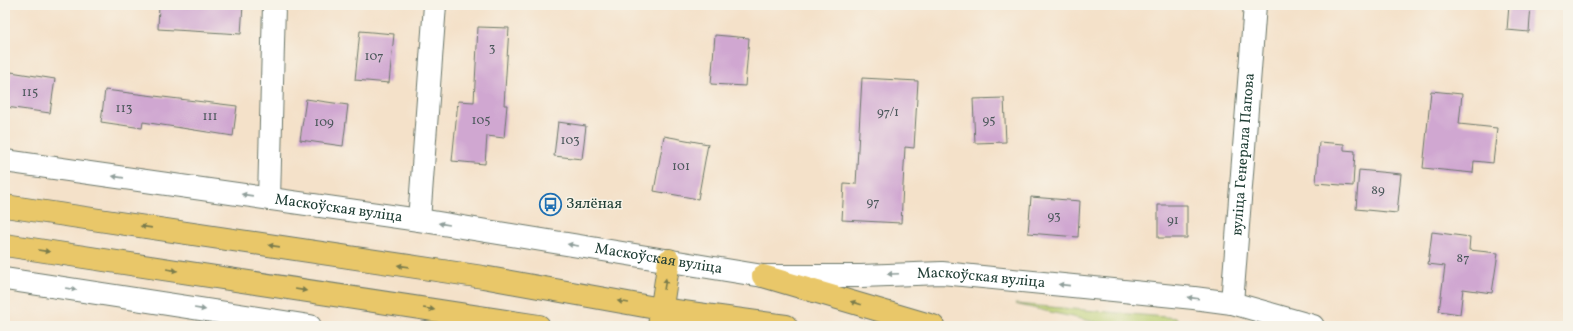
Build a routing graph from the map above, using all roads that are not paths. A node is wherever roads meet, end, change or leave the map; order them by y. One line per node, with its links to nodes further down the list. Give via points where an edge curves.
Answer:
1 (274, 5): 5 (street)
2 (435, 5): 7 (street)
3 (1255, 5): 12 (street, вуліца Генерала Папова)
4 (5, 161): 5 (street, Маскоўская вуліца, one-way to 4)
5 (269, 199): 7 (street, Маскоўская вуліца)
6 (5, 206): 13 (main road, one-way to 6, via 483,278)
7 (419, 220): 9 (street, Маскоўская вуліца, one-way to 7)
8 (5, 245): 17 (main road, one-way to 17)
9 (669, 260): 10 (street, Маскоўская вуліца); 13 (main road, one-way to 9)
10 (763, 276): 12 (street, Маскоўская вуліца, one-way to 10, via 942,273); 19 (main road, one-way to 10)
11 (5, 279): 14 (street, one-way to 14)
12 (1232, 303): 20 (street, Маскоўская вуліца)
13 (660, 317): 15 (main road)
14 (235, 320): 16 (street)
15 (699, 320): 18 (main road)
16 (310, 326)
17 (539, 326)
18 (786, 326)
19 (934, 326)
20 (1313, 326)

